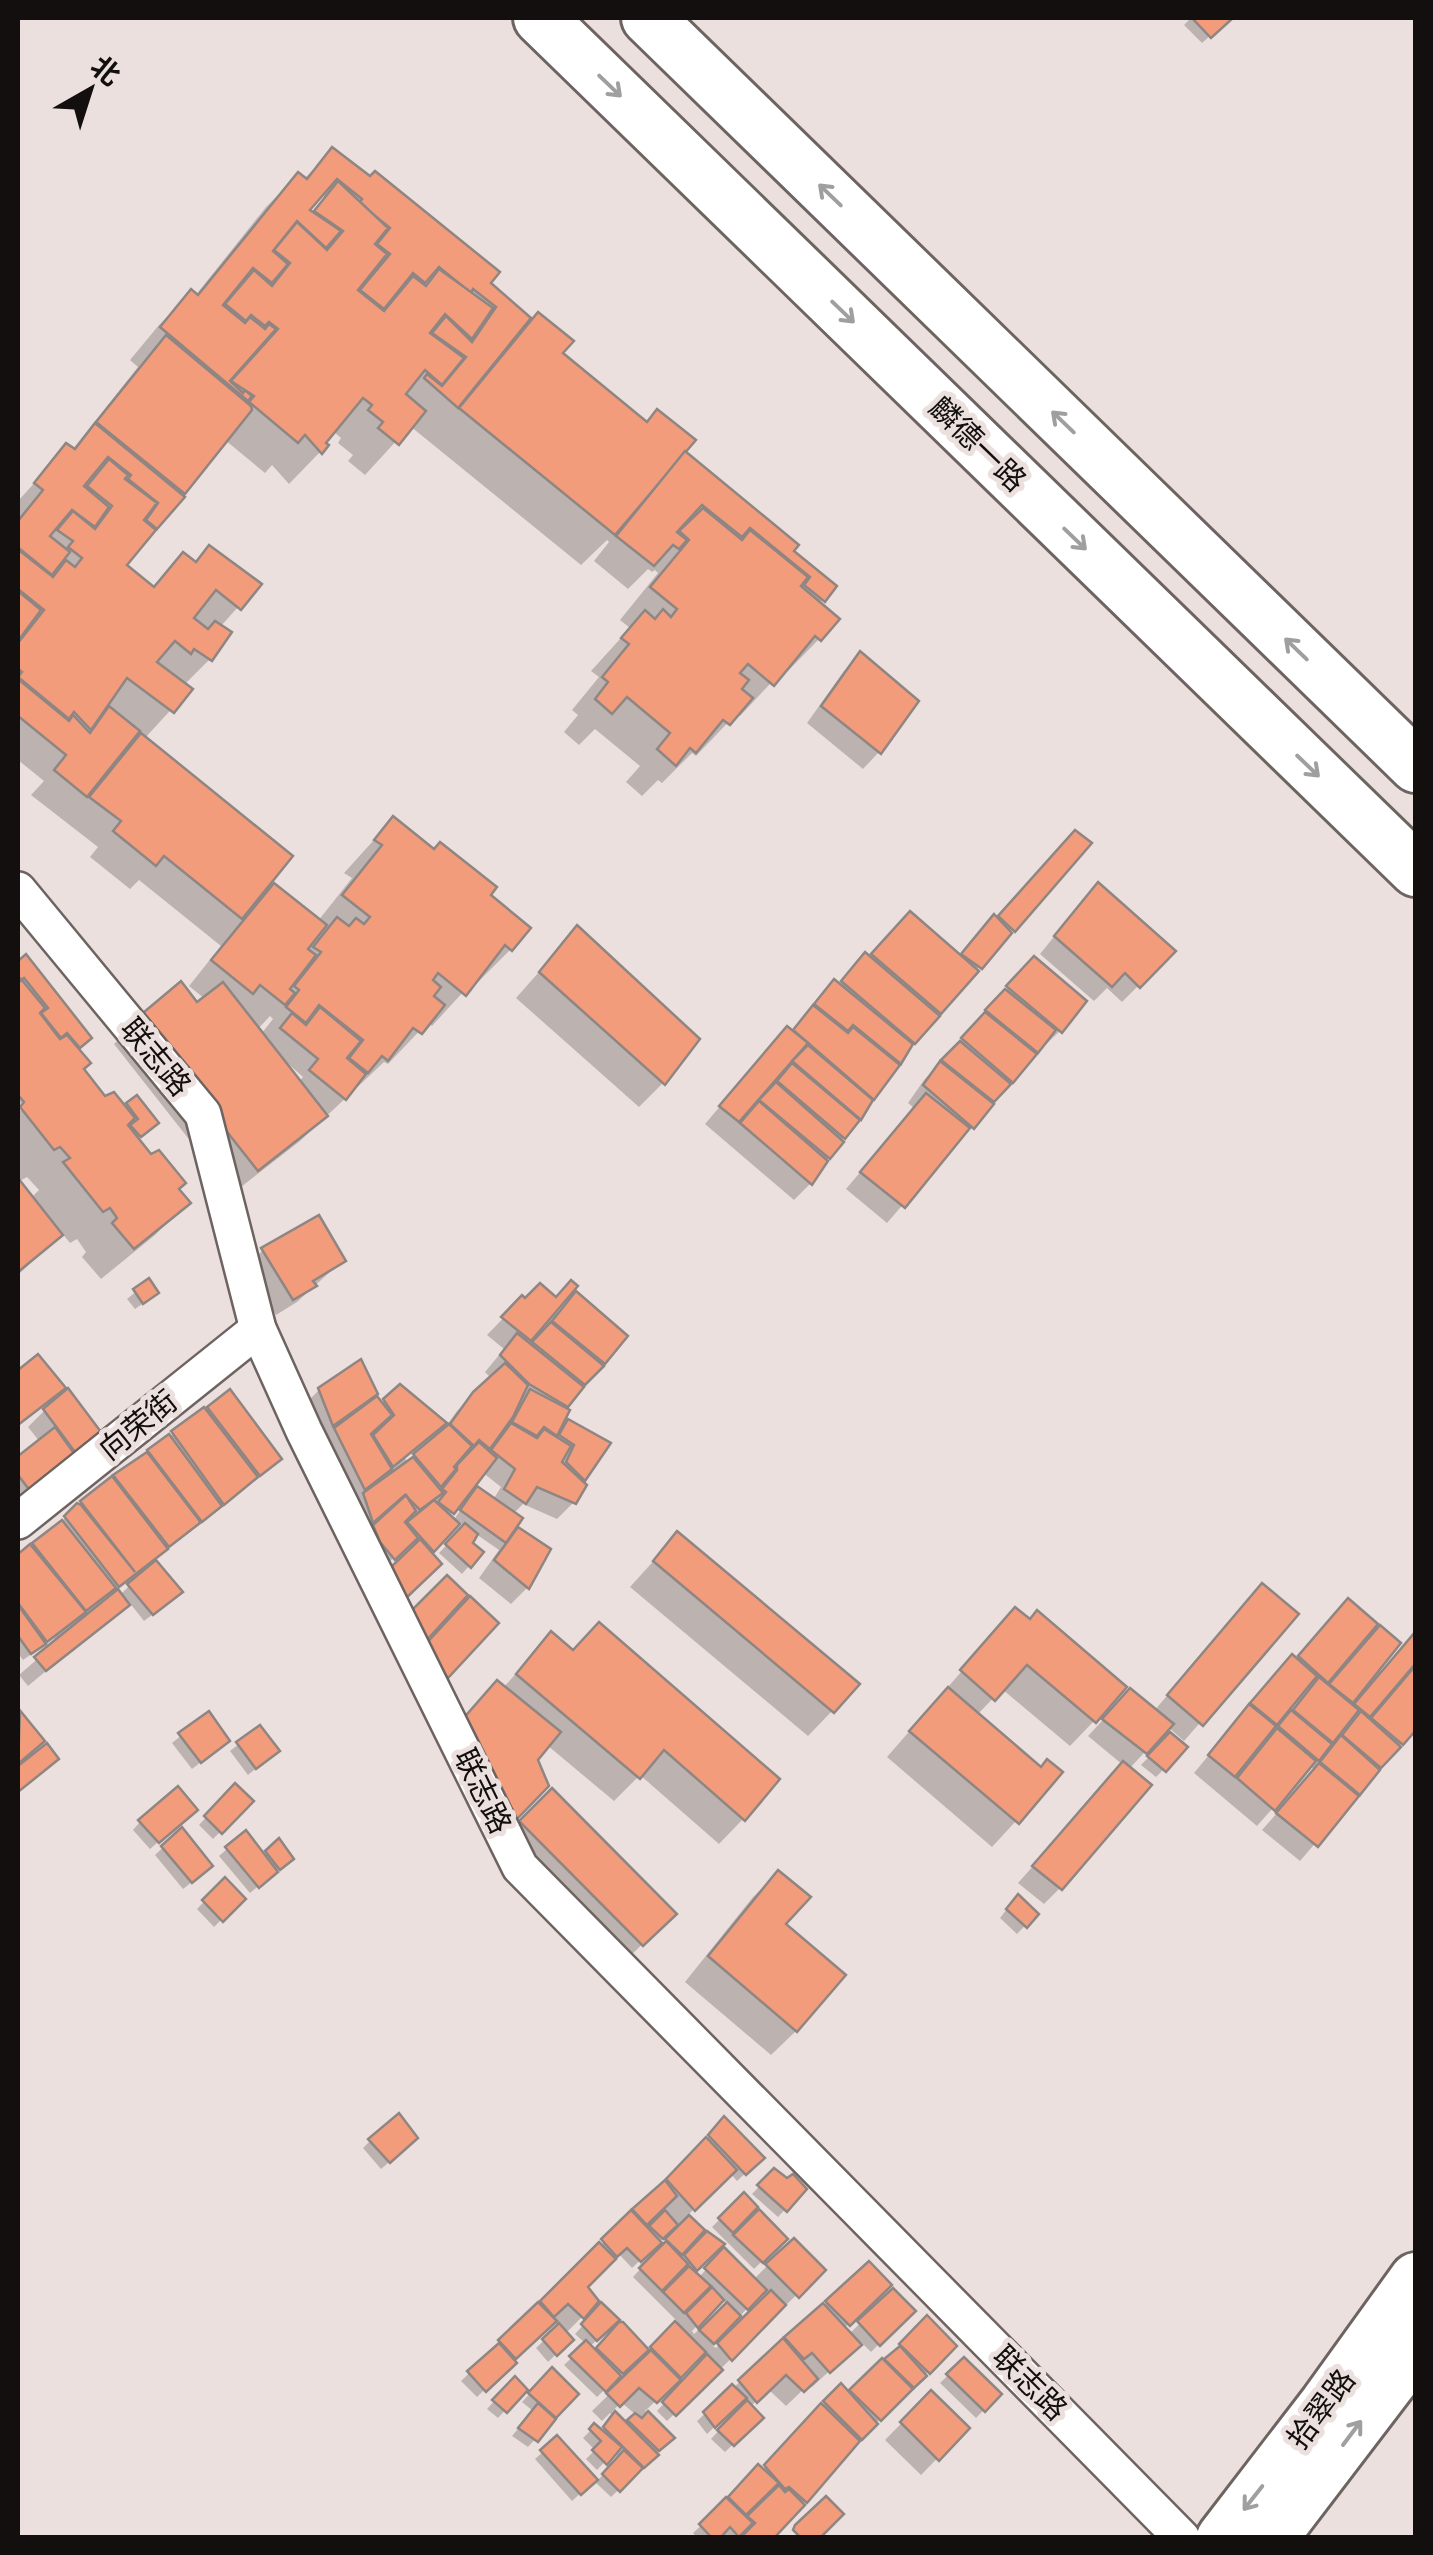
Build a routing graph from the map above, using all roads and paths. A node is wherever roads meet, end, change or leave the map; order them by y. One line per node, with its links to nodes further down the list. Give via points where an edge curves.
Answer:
1 (540, 18): 4 (main road, 麟德一路, one-way to 4)
2 (648, 18): 3 (main road, one-way to 2)
3 (1416, 766)
4 (1416, 870)
5 (18, 890): 6 (street, 联志路, via 204,1114)
6 (258, 1328): 7 (street, 向荣街); 10 (street, 联志路, via 520,1867)
7 (18, 1521)
8 (1416, 2279): 11 (main road, 拾翠路, one-way to 11)
9 (1416, 2348): 12 (main road, 拾翠路, one-way to 9)
10 (1182, 2538)
11 (1223, 2538)
12 (1271, 2538)

